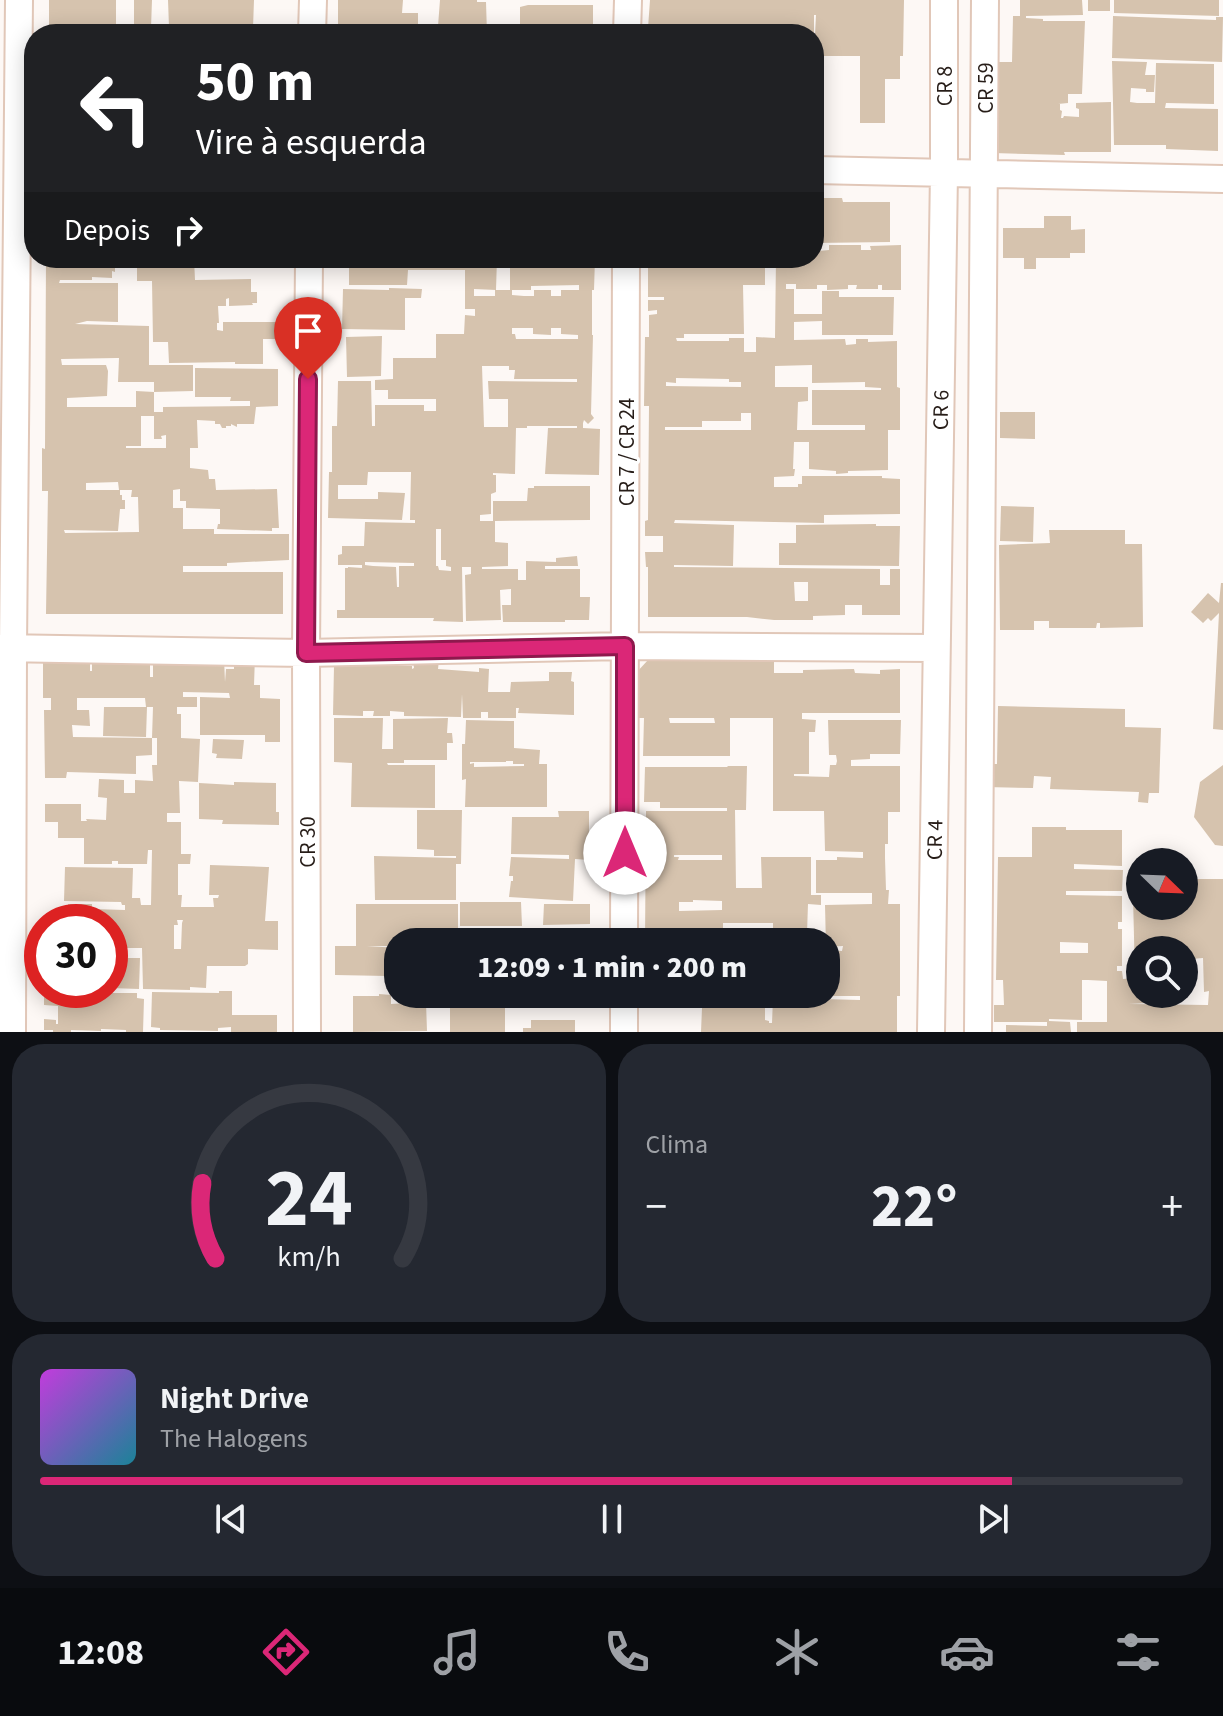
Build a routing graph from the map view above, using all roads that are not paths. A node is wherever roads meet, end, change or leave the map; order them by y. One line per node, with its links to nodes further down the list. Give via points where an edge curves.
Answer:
1 (19, 0): 15 (street)
2 (313, 0): 6 (street)
3 (628, 0): 7 (street)
4 (944, 0): 9 (street, CR 8)
5 (985, 0): 10 (street, CR 59)
6 (312, 24)
7 (627, 24)
8 (824, 170): 9 (street)
9 (944, 172): 10 (street); 16 (street, CR 6)
10 (984, 175): 11 (street); 24 (street, CR 59)
11 (1223, 179)
12 (309, 268): 17 (street, CR 30)
13 (626, 268): 14 (street, CR 7 / CR 24)
14 (625, 646): 16 (street); 17 (street); 18 (street, CR 7 / CR 24)
15 (6, 648): 17 (street); 20 (street)
16 (936, 648): 23 (street, CR 4)
17 (306, 653): 21 (street, CR 30)
18 (624, 928)
19 (624, 1008): 22 (street)
20 (12, 1032)
21 (307, 1032)
22 (624, 1032)
23 (931, 1032)
24 (978, 1032)

